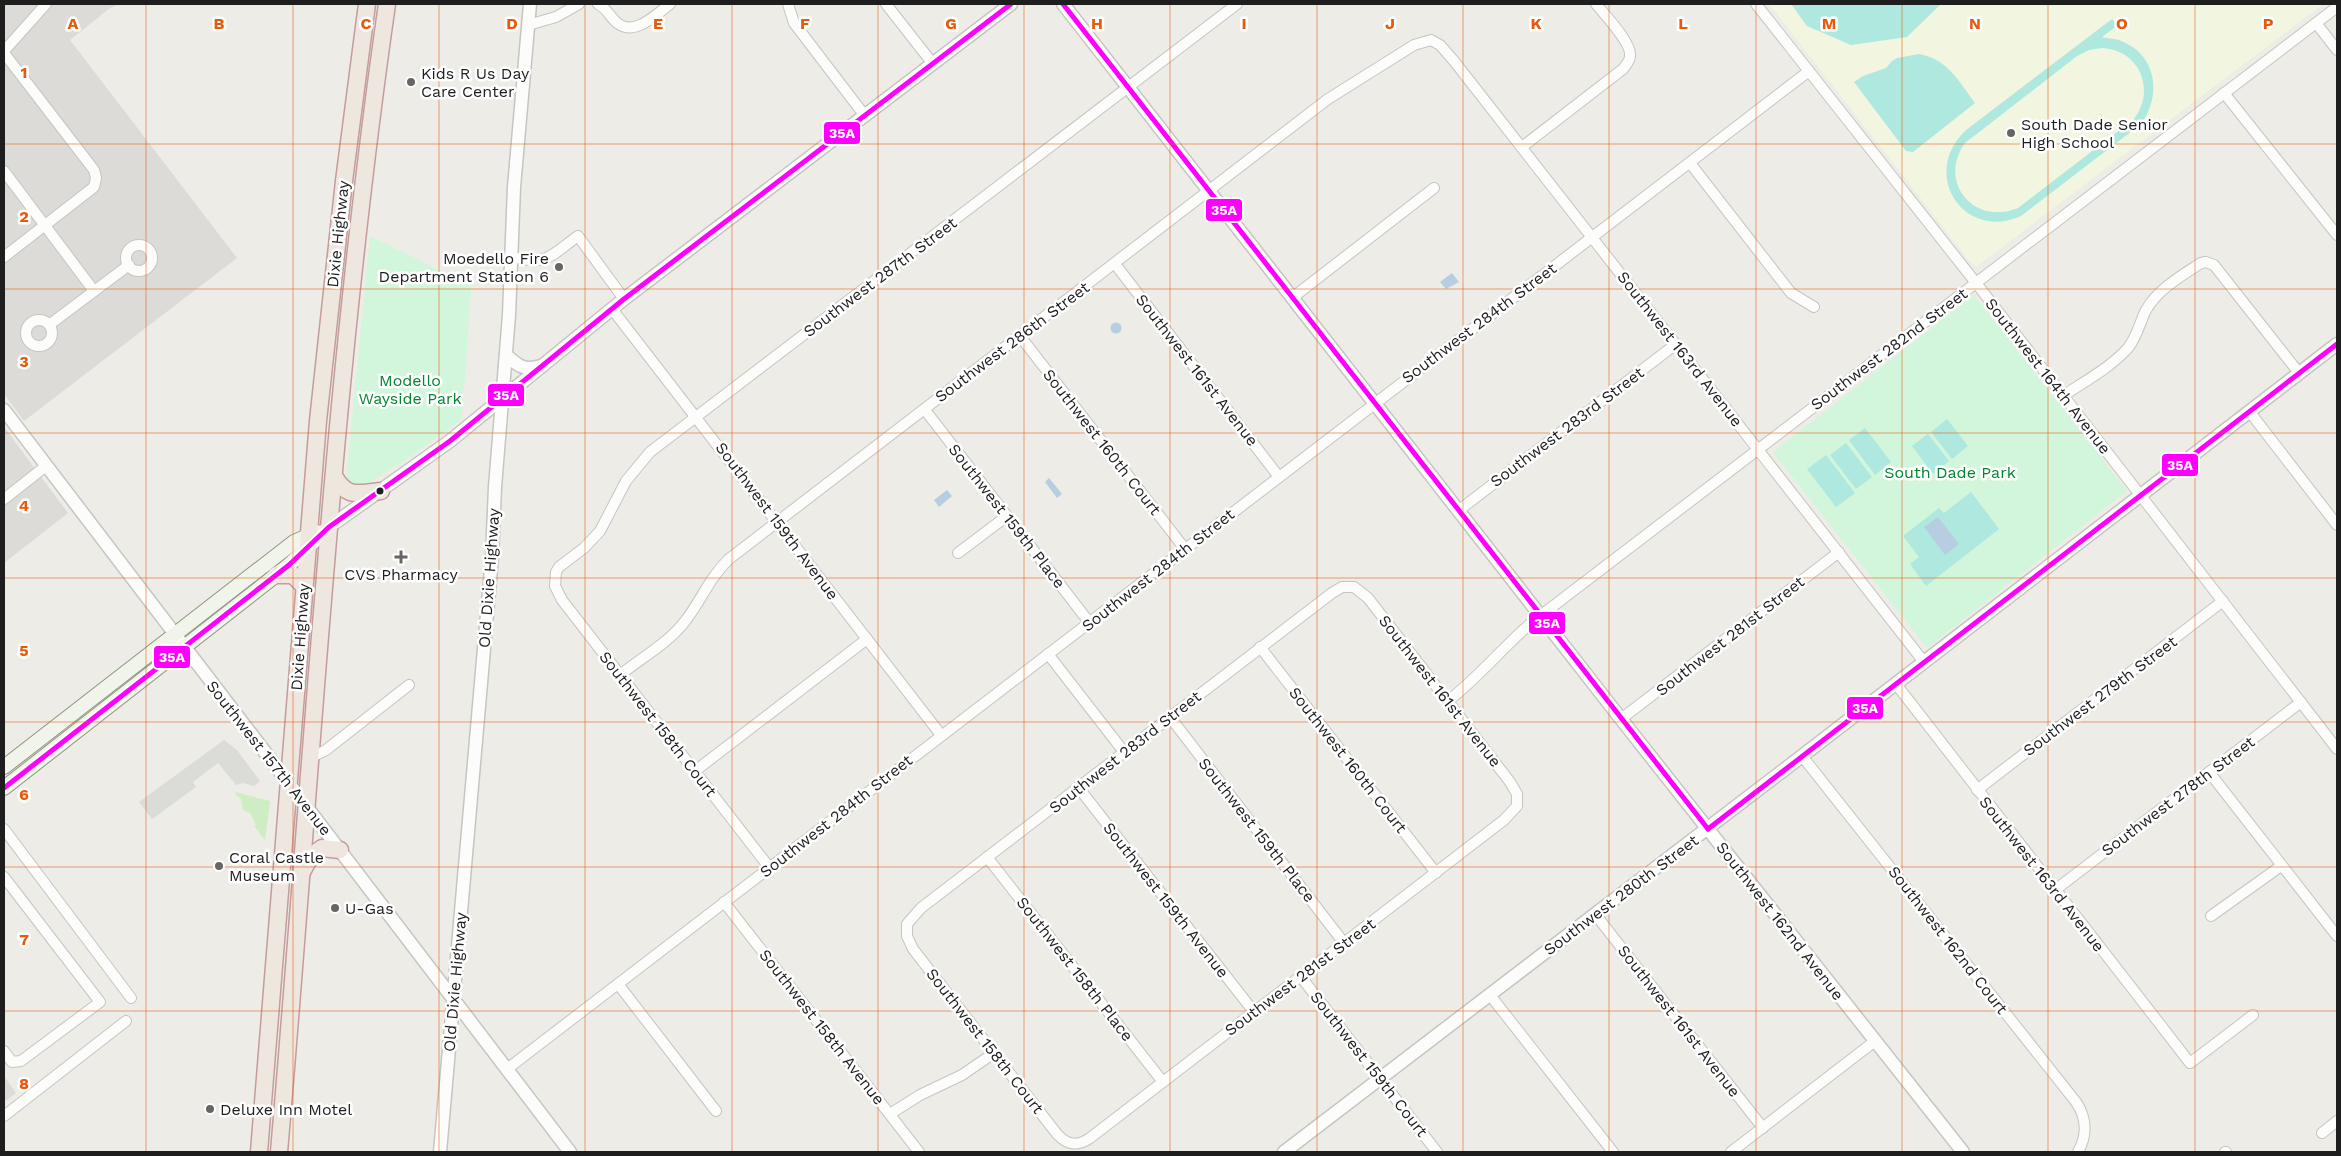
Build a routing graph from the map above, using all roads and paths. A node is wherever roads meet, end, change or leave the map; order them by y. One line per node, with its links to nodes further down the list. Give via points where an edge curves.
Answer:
1 (46, 4): 22 (street)
2 (368, 4): 23 (highway, Dixie Highway)
3 (376, 4): 20 (highway, via 373,28)
4 (387, 4): 20 (highway, Dixie Highway)
5 (530, 4): 18 (street, Old Dixie Highway)
6 (579, 4): 18 (street, via 556,17)
7 (598, 4): 8 (street, via 620,25 633,28)
8 (670, 4)
9 (788, 4): 28 (street, via 794,23)
10 (886, 4): 24 (street)
11 (1010, 4): 24 (street)
12 (1063, 4): 26 (street, Southwest 162nd Avenue)
13 (1237, 4): 26 (street, Southwest 287th Street)
14 (1596, 4): 29 (street, via 1627,44 1630,56 1623,69)
15 (1756, 4): 25 (street, Southwest 164th Avenue)
16 (2337, 6): 17 (street, Southwest 282nd Street)
17 (2316, 23): 21 (street); 27 (street, Southwest 282nd Street)
18 (528, 25): 39 (street, Old Dixie Highway, via 514,187)
19 (1431, 40): 29 (street, Southwest 163rd Avenue, via 1447,51); 34 (street, Southwest 286th Street, via 1414,45 1340,91)
20 (381, 44): 32 (highway, Dixie Highway)
21 (2337, 50)
22 (4, 52): 35 (street, via 94,170 96,178 94,187)
23 (359, 63): 32 (highway, via 367,72 359,146); 42 (highway, Dixie Highway)
24 (933, 64): 28 (street)
25 (1809, 71): 30 (street, Southwest 284th Street); 43 (street, Southwest 164th Avenue)
26 (1128, 87): 34 (street, Southwest 162nd Avenue); 63 (street, Southwest 287th Street)
27 (2224, 93): 36 (street); 43 (street, Southwest 282nd Street)
28 (865, 116): 46 (street)
29 (1522, 147): 37 (street, Southwest 163rd Avenue)
30 (1690, 163): 37 (street, Southwest 284th Street); 47 (street, via 1791,292)
31 (4, 171): 35 (street)
32 (362, 184): 56 (highway, Dixie Highway)
33 (1434, 188): 45 (street)
34 (1209, 191): 40 (street, Southwest 286th Street); 45 (street, Southwest 162nd Avenue)
35 (45, 226): 38 (street); 44 (street)
36 (2337, 234)
37 (1592, 237): 51 (street, Southwest 163rd Avenue); 59 (street, Southwest 284th Street)
38 (4, 257)
39 (512, 257): 46 (street, via 542,261 578,236); 53 (street, Old Dixie Highway)
40 (1115, 264): 50 (street, Southwest 286th Street); 67 (street, Southwest 161st Avenue)
41 (129, 265): 44 (street)
42 (333, 275): 56 (highway, via 342,288 334,348); 76 (highway, Dixie Highway)
43 (1976, 282): 57 (street, Southwest 164th Avenue); 64 (street, Southwest 282nd Street)
44 (94, 291): 49 (street)
45 (1292, 298): 59 (street, Southwest 162nd Avenue)
46 (624, 299): 48 (street)
47 (1814, 307)
48 (612, 309): 54 (street); 63 (street, Southwest 159th Avenue)
49 (49, 325)
50 (1020, 336): 61 (street, Southwest 286th Street); 77 (street, Southwest 160th Court)
51 (1676, 344): 64 (street, Southwest 163rd Avenue); 71 (street, Southwest 283rd Street)
52 (2337, 344): 55 (street, Southwest 280th Street)
53 (506, 356): 54 (street, via 522,368); 58 (street, Old Dixie Highway)
54 (546, 365): 58 (street)
55 (2299, 373): 57 (street, via 2214,265 2206,262 2161,291 2146,310 2129,347 2112,363); 62 (street, Southwest 280th Street)
56 (342, 383): 66 (highway, Dixie Highway)
57 (2063, 396): 69 (street, Southwest 164th Avenue)
58 (502, 400): 68 (street); 134 (street, Old Dixie Highway, via 492,557)
59 (1375, 403): 67 (street, Southwest 284th Street); 71 (street, Southwest 162nd Avenue)
60 (4, 410): 65 (street, Southwest 157th Avenue)
61 (924, 410): 72 (street, Southwest 159th Place); 73 (street, Southwest 286th Street)
62 (2249, 411): 69 (street, Southwest 280th Street); 75 (street)
63 (697, 416): 73 (street, Southwest 159th Avenue); 81 (street, Southwest 287th Street, via 642,460 626,481 600,530 584,548 559,567)
64 (1758, 449): 78 (street, Southwest 163rd Avenue); 85 (street, Southwest 282nd Street)
65 (46, 466): 70 (street); 87 (street, Southwest 157th Avenue)
66 (334, 476): 68 (highway, via 349,492); 74 (highway, Dixie Highway)
67 (1279, 476): 77 (street, Southwest 284th Street)
68 (381, 491): 74 (street)
69 (2140, 497): 84 (street, Southwest 164th Avenue); 92 (street, Southwest 280th Street)
70 (4, 499)
71 (1458, 511): 85 (street, Southwest 162nd Avenue)
72 (1007, 516): 79 (street); 86 (street, Southwest 159th Place)
73 (777, 522): 88 (street, Southwest 159th Avenue); 93 (street, Southwest 286th Street, via 719,568 676,631)
74 (329, 526): 76 (main road); 104 (highway, Dixie Highway)
75 (2337, 526)
76 (307, 542): 80 (main road); 82 (highway, Dixie Highway); 87 (main road, via 294,542)
77 (1185, 549): 86 (street, Southwest 284th Street)
78 (1839, 552): 92 (street, Southwest 163rd Avenue); 99 (street, Southwest 281st Street)
79 (958, 553)
80 (276, 575): 82 (highway, via 292,576); 90 (main road)
81 (554, 577): 93 (street, Southwest 158th Court, via 562,600)
82 (304, 586): 108 (highway, Dixie Highway)
83 (1354, 587): 89 (street, Southwest 283rd Street, via 1342,587 1332,593); 96 (street, Southwest 161st Avenue, via 1368,598)
84 (2223, 601): 97 (street, Southwest 164th Avenue); 111 (street, Southwest 279th Street)
85 (1541, 616): 96 (street, Southwest 282nd Street); 99 (street, Southwest 162nd Avenue)
86 (1089, 622): 91 (street, Southwest 284th Street)
87 (174, 635): 90 (street, Southwest 157th Avenue); 105 (main road)
88 (867, 639): 100 (street, Southwest 159th Avenue); 106 (street)
89 (1260, 647): 98 (street, Southwest 283rd Street); 120 (street, Southwest 160th Court)
90 (184, 648): 108 (street, Southwest 157th Avenue); 110 (main road)
91 (1048, 654): 100 (street, Southwest 284th Street); 102 (street)
92 (1924, 662): 94 (street, Southwest 280th Street)
93 (620, 675): 106 (street, Southwest 158th Court)
94 (1896, 684): 103 (street, Southwest 280th Street); 111 (street, Southwest 163rd Avenue)
95 (409, 685): 104 (street, via 326,750)
96 (1448, 701): 112 (street, Southwest 161st Avenue, via 1510,782)
97 (2301, 702): 101 (street, Southwest 164th Avenue); 107 (street, Southwest 278th Street)
98 (1170, 717): 102 (street, Southwest 283rd Street); 129 (street, Southwest 159th Place)
99 (1621, 719): 115 (street, Southwest 162nd Avenue)
100 (941, 735): 119 (street, Southwest 284th Street)
101 (2337, 749)
102 (1124, 752): 109 (street, Southwest 283rd Street)
103 (1802, 756): 115 (street, Southwest 280th Street); 163 (street, Southwest 162nd Court, via 2076,1102 2085,1129)
104 (310, 758): 113 (highway, Dixie Highway)
105 (4, 767)
106 (695, 771): 119 (street, Southwest 158th Court)
107 (2209, 772): 118 (street); 123 (street, Southwest 278th Street)
108 (288, 783): 113 (street, Southwest 157th Avenue); 144 (highway, Dixie Highway)
109 (1078, 787): 117 (street, Southwest 283rd Street); 135 (street, Southwest 159th Avenue)
110 (4, 788)
111 (1977, 790): 123 (street, Southwest 163rd Avenue)
112 (1518, 800): 120 (street, Southwest 281st Street, via 1504,820)
113 (306, 806): 116 (street, Southwest 157th Avenue); 121 (highway, Dixie Highway)
114 (4, 829): 133 (street)
115 (1708, 829): 125 (street, Southwest 280th Street); 138 (street, Southwest 162nd Avenue)
116 (340, 850): 121 (highway, via 328,848 315,852); 134 (street, Southwest 157th Avenue)
117 (987, 857): 127 (street, Southwest 283rd Street, via 921,908 910,919); 143 (street, Southwest 158th Place)
118 (2281, 866): 126 (street); 128 (street)
119 (769, 867): 124 (street, Southwest 284th Street)
120 (1436, 873): 129 (street, Southwest 281st Street)
121 (301, 874): 155 (highway, Dixie Highway)
122 (4, 877): 139 (street, via 100,1002 21,1061 12,1062)
123 (2055, 890): 136 (street, Southwest 163rd Avenue, via 2190,1063)
124 (724, 902): 131 (street, Southwest 284th Street); 146 (street, Southwest 158th Avenue)
125 (1595, 914): 132 (street, Southwest 280th Street); 149 (street, Southwest 161st Avenue)
126 (2211, 916)
127 (906, 930): 140 (street, Southwest 158th Court, via 913,949)
128 (2337, 936)
129 (1344, 943): 130 (street, Southwest 281st Street)
130 (1301, 977): 135 (street, Southwest 281st Street); 142 (street, Southwest 159th Court)
131 (618, 984): 141 (street, Southwest 284th Street); 145 (street)
132 (1490, 995): 142 (street, Southwest 280th Street); 161 (street)
133 (131, 998)
134 (454, 1000): 141 (street, Southwest 157th Avenue); 156 (street, Old Dixie Highway)
135 (1254, 1012): 143 (street, Southwest 281st Street)
136 (2253, 1016)
137 (126, 1021): 147 (street)
138 (1875, 1041): 149 (street); 152 (street, Southwest 162nd Avenue)
139 (4, 1051)
140 (994, 1053): 146 (street, via 962,1075); 151 (street, Southwest 158th Court, via 1057,1134 1065,1142)
141 (507, 1069): 157 (street, Southwest 157th Avenue)
142 (1380, 1079): 159 (street, Southwest 280th Street); 160 (street, Southwest 159th Court)
143 (1163, 1082): 151 (street, Southwest 281st Street, via 1086,1140)
144 (263, 1110): 153 (highway, Dixie Highway); 154 (highway, via 269,1138)
145 (716, 1111)
146 (890, 1114): 158 (street, Southwest 158th Avenue)
147 (4, 1116)
148 (2337, 1121): 150 (street)
149 (1763, 1128): 162 (street)
150 (2322, 1133)
151 (1073, 1144)
152 (1958, 1151)
153 (259, 1152)
154 (268, 1152)
155 (279, 1152)
156 (440, 1152)
157 (570, 1152)
158 (920, 1152)
159 (1284, 1152)
160 (1437, 1152)
161 (1613, 1152)
162 (1731, 1152)
163 (2078, 1152)

